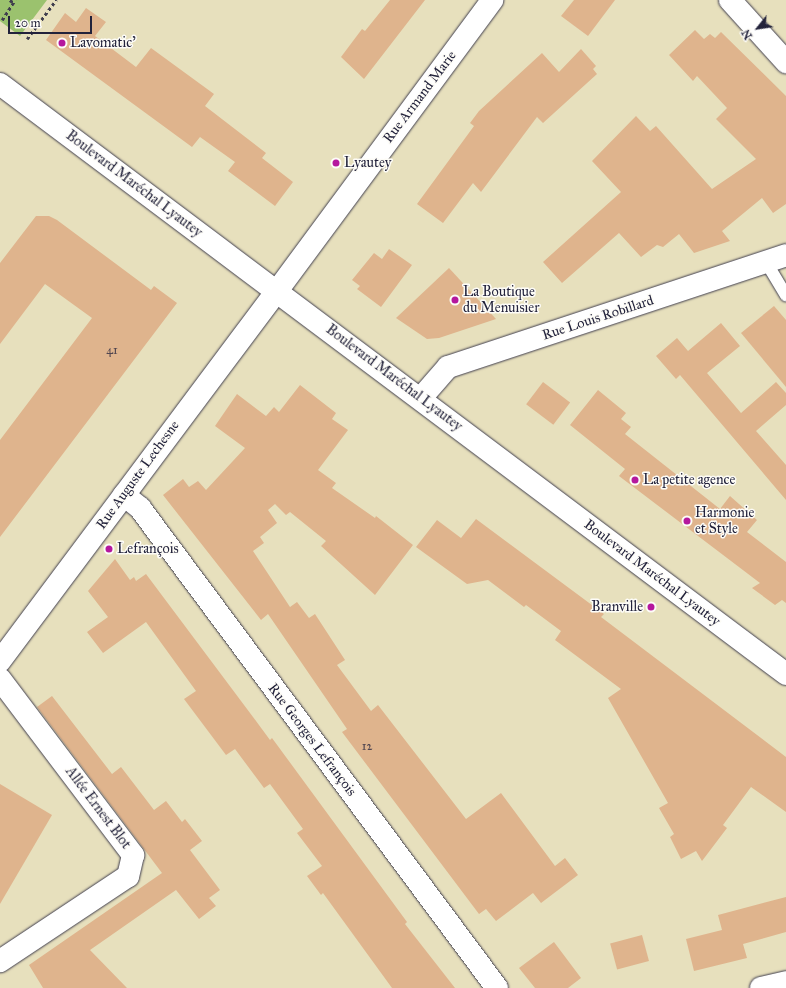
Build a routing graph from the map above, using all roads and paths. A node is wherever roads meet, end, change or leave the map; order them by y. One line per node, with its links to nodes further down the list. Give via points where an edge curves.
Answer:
1 (10, 0): 5 (path)
2 (56, 0): 7 (path)
3 (492, 0): 11 (street, Rue Armand Marie)
4 (730, 0): 8 (street)
5 (15, 1): 6 (path)
6 (2, 20)
7 (27, 39)
8 (786, 62)
9 (0, 84): 11 (street, Boulevard Maréchal Lyautey)
10 (776, 259): 12 (lane); 13 (street, Rue Louis Robillard, via 448,367)
11 (277, 291): 13 (street, Boulevard Maréchal Lyautey); 14 (street, Rue Auguste Lechesne)
12 (786, 295)
13 (421, 398): 16 (street, Boulevard Maréchal Lyautey)
14 (124, 495): 15 (street, Rue Auguste Lechesne); 20 (street, Rue Georges Lefrançois, via 140,508)
15 (0, 661)
16 (786, 674)
17 (0, 679): 18 (street, Allée Ernest Blot, via 134,855 128,876)
18 (0, 961)
19 (786, 982): 21 (street)
20 (496, 988)
21 (762, 988)

